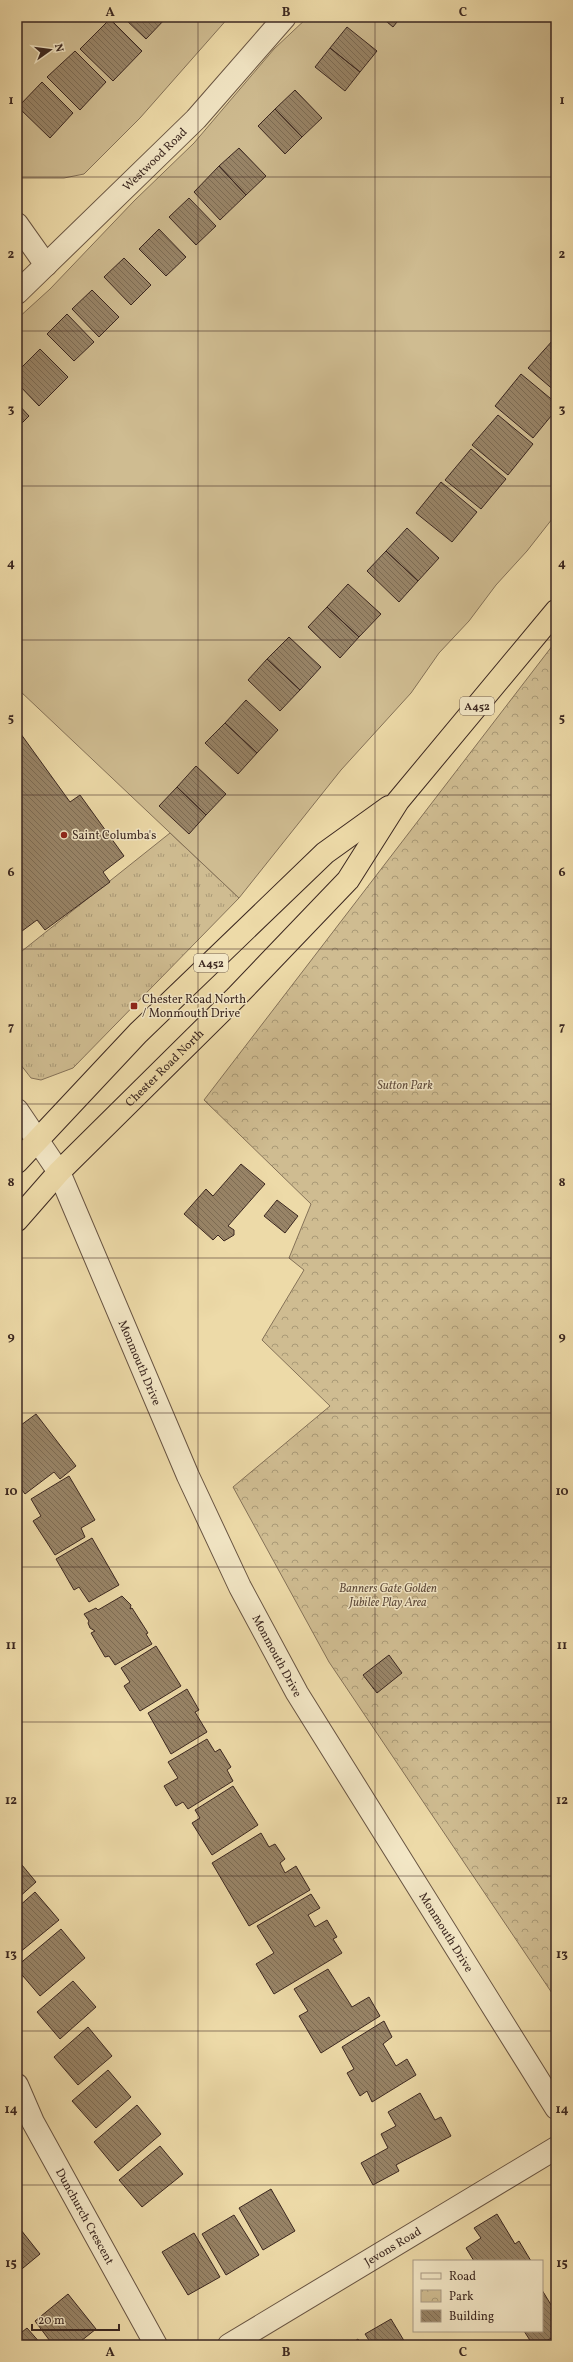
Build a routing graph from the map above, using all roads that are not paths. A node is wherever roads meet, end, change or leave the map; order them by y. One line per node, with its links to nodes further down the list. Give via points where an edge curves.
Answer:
1 (285, 17): 3 (street, Westwood Road, via 196,119)
2 (17, 224): 3 (street)
3 (46, 265): 4 (street, Westwood Road)
4 (17, 294)
5 (556, 611): 6 (highway, Chester Road North / A452)
6 (398, 801): 8 (highway, Chester Road North / A452, via 325,853 138,1033); 10 (highway, Chester Road North / A452, via 348,880 236,997)
7 (17, 1110): 8 (street, Monmouth Drive)
8 (37, 1139): 9 (highway, Chester Road North / A452); 10 (street, Monmouth Drive)
9 (17, 1162)
10 (59, 1172): 11 (highway, Chester Road North / A452); 13 (street, Monmouth Drive, via 188,1476 240,1587 297,1693)
11 (17, 1220)
12 (17, 2085): 15 (street, Dunchurch Crescent, via 33,2122)
13 (556, 2108)
14 (556, 2148): 16 (street, Jevons Road)
15 (156, 2345)
16 (229, 2345)

